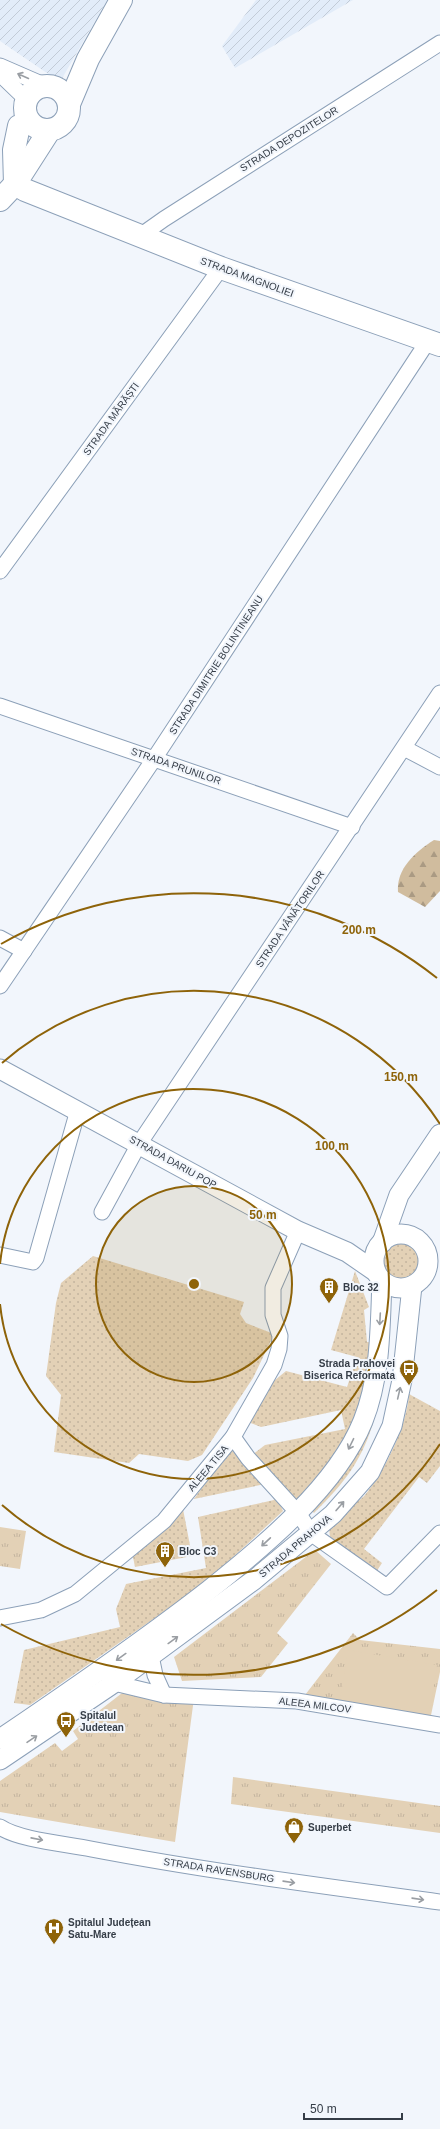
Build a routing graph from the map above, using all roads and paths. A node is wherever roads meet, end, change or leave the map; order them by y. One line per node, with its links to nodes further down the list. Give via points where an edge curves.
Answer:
1 (121, 0): 3 (main road)
2 (440, 43): 14 (street, STRADA DEPOZITELOR)
3 (88, 59): 6 (main road, via 71,77); 7 (main road)
4 (0, 66): 6 (street, one-way to 4)
5 (0, 74): 8 (street)
6 (50, 87): 7 (main road, via 63,92); 8 (main road, via 34,90)
7 (70, 104): 9 (main road, via 67,119)
8 (25, 115): 9 (main road); 10 (main road); 11 (main road, via 14,150)
9 (44, 139): 11 (main road); 13 (main road, STRADA MAGNOLIEI, via 34,161 36,179 44,192)
10 (0, 149)
11 (15, 184): 12 (main road); 13 (main road, STRADA MAGNOLIEI)
12 (0, 200)
13 (56, 202): 14 (main road, STRADA MAGNOLIEI)
14 (140, 236): 15 (main road, STRADA MAGNOLIEI)
15 (221, 268): 16 (main road, STRADA MAGNOLIEI); 17 (street, STRADA MĂRĂȘTI)
16 (434, 343): 21 (street, STRADA DIMITRIE BOLINTINEANU)
17 (0, 570)
18 (440, 693): 20 (street, STRADA VÂNĂTORILOR)
19 (0, 706): 21 (street, STRADA PRUNILOR)
20 (404, 748): 22 (street); 23 (street, STRADA VÂNĂTORILOR)
21 (154, 758): 23 (street, STRADA PRUNILOR); 25 (street, STRADA DIMITRIE BOLINTINEANU)
22 (440, 767)
23 (352, 827): 30 (street, STRADA VÂNĂTORILOR)
24 (0, 938): 25 (street)
25 (24, 951): 26 (street, STRADA DIMITRIE BOLINTINEANU)
26 (0, 986)
27 (0, 1069): 28 (street, STRADA DARIU POP)
28 (78, 1110): 30 (street, STRADA DARIU POP); 37 (street, via 36,1258 33,1262)
29 (440, 1134): 31 (street)
30 (139, 1144): 32 (street, STRADA VÂNĂTORILOR); 33 (street, STRADA DARIU POP)
31 (398, 1195): 34 (street); 35 (street)
32 (102, 1212)
33 (298, 1231): 36 (street, STRADA DARIU POP); 41 (street, ALEEA TISA, via 273,1288 273,1315 280,1336 279,1349 274,1364)
34 (423, 1244): 35 (street, via 398,1235 389,1237); 38 (street)
35 (379, 1248): 36 (street, STRADA DARIU POP); 39 (street, via 374,1262)
36 (347, 1252): 39 (street, STRADA DARIU POP)
37 (0, 1255)
38 (433, 1271): 40 (street)
39 (379, 1276): 40 (street, via 391,1286); 42 (street, STRADA PRAHOVA, one-way to 42, via 376,1376 363,1420 346,1455)
40 (412, 1286): 43 (street, STRADA PRAHOVA, one-way to 40, via 370,1472 392,1426 402,1380)
41 (233, 1437): 42 (street, via 248,1458); 45 (street, ALEEA TISA, via 164,1520 75,1594 41,1610)
42 (298, 1513): 43 (street); 47 (street, STRADA PRAHOVA, one-way to 47, via 249,1558 156,1632)
43 (312, 1534): 44 (street, via 387,1587); 46 (street, STRADA PRAHOVA, one-way to 43)
44 (440, 1534)
45 (0, 1618)
46 (151, 1656): 47 (street, STRADA PRAHOVA); 48 (street, via 155,1676)
47 (109, 1677): 48 (street, ALEEA MILCOV); 50 (street, STRADA PRAHOVA); 51 (street, STRADA PRAHOVA, one-way to 47)
48 (164, 1695): 49 (street, ALEEA MILCOV, via 297,1701)
49 (440, 1724)
50 (0, 1739)
51 (0, 1760)
52 (0, 1827): 53 (street, STRADA RAVENSBURG, one-way to 53, via 24,1836 109,1852)
53 (440, 1902)

